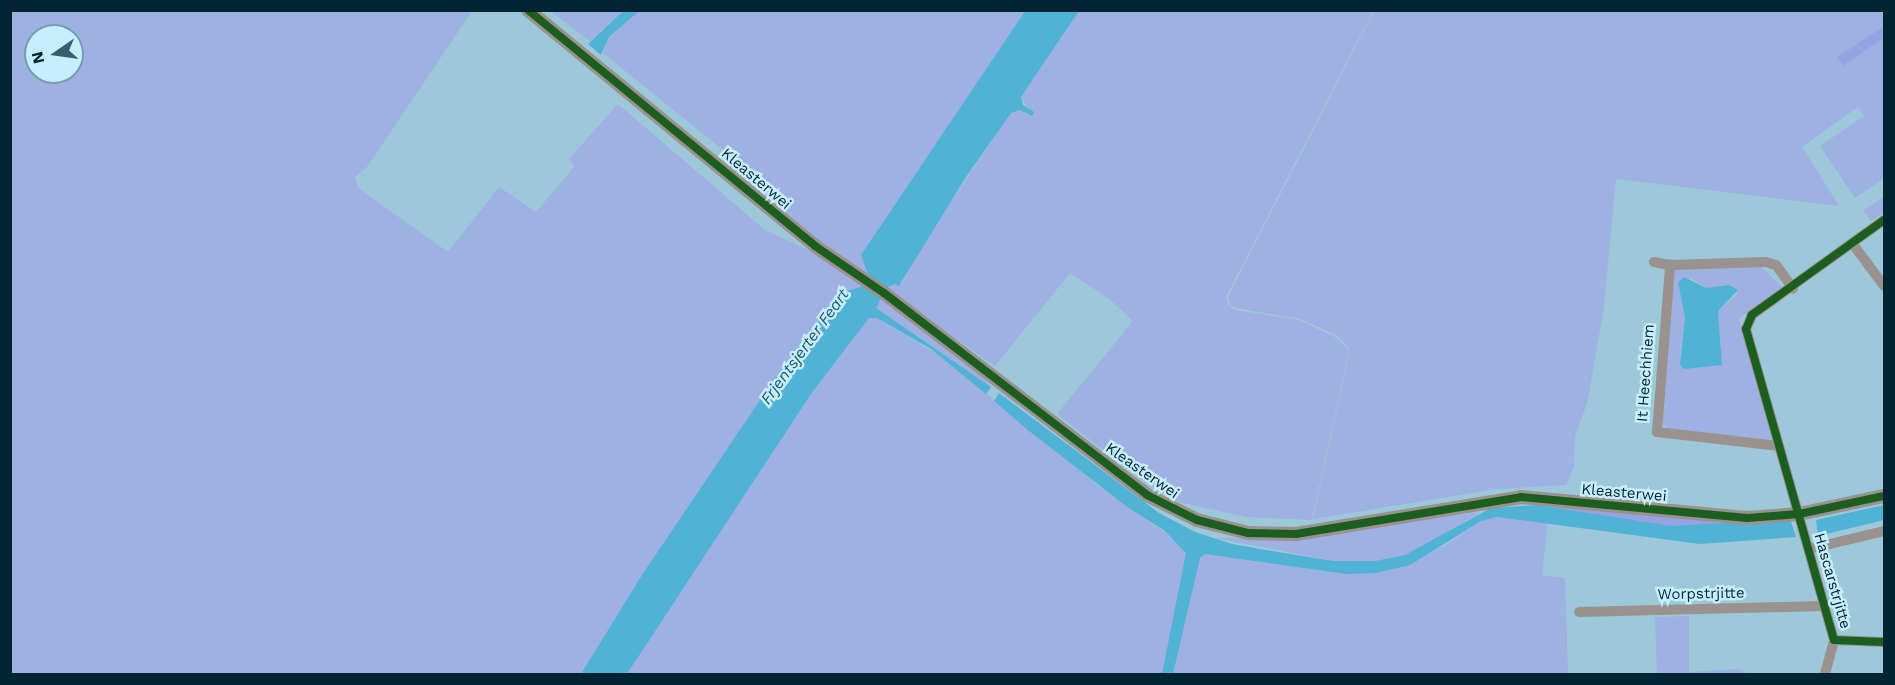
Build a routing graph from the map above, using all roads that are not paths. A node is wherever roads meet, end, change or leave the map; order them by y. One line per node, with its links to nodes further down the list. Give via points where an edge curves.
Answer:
1 (528, 10): 10 (street, Kleasterwei, via 799,234 884,293 1147,495 1218,527 1296,534 1521,497 1747,518)
2 (1884, 220): 3 (street, Hascarstrjitte)
3 (1852, 243): 6 (street); 7 (street, Hascarstrjitte)
4 (1654, 262): 5 (street)
5 (1670, 266): 7 (street, via 1766,262 1776,265); 8 (street, It Heechhiem, via 1657,432)
6 (1884, 286)
7 (1793, 288): 8 (street, Hascarstrjitte, via 1752,315 1746,329)
8 (1779, 446): 10 (street, Hascarstrjitte)
9 (1884, 496): 10 (street, Kleasterwei)
10 (1800, 514): 12 (street, Hascarstrjitte)
11 (1884, 531): 12 (street, Hascarstrjitte)
12 (1809, 549): 13 (street, Hascarstrjitte)
13 (1824, 606): 14 (street, Worpstrjitte); 15 (street, Hascarstrjitte)
14 (1579, 612)
15 (1834, 640): 16 (street, Hascarstrjitte); 17 (street)
16 (1884, 642)
17 (1825, 675)

